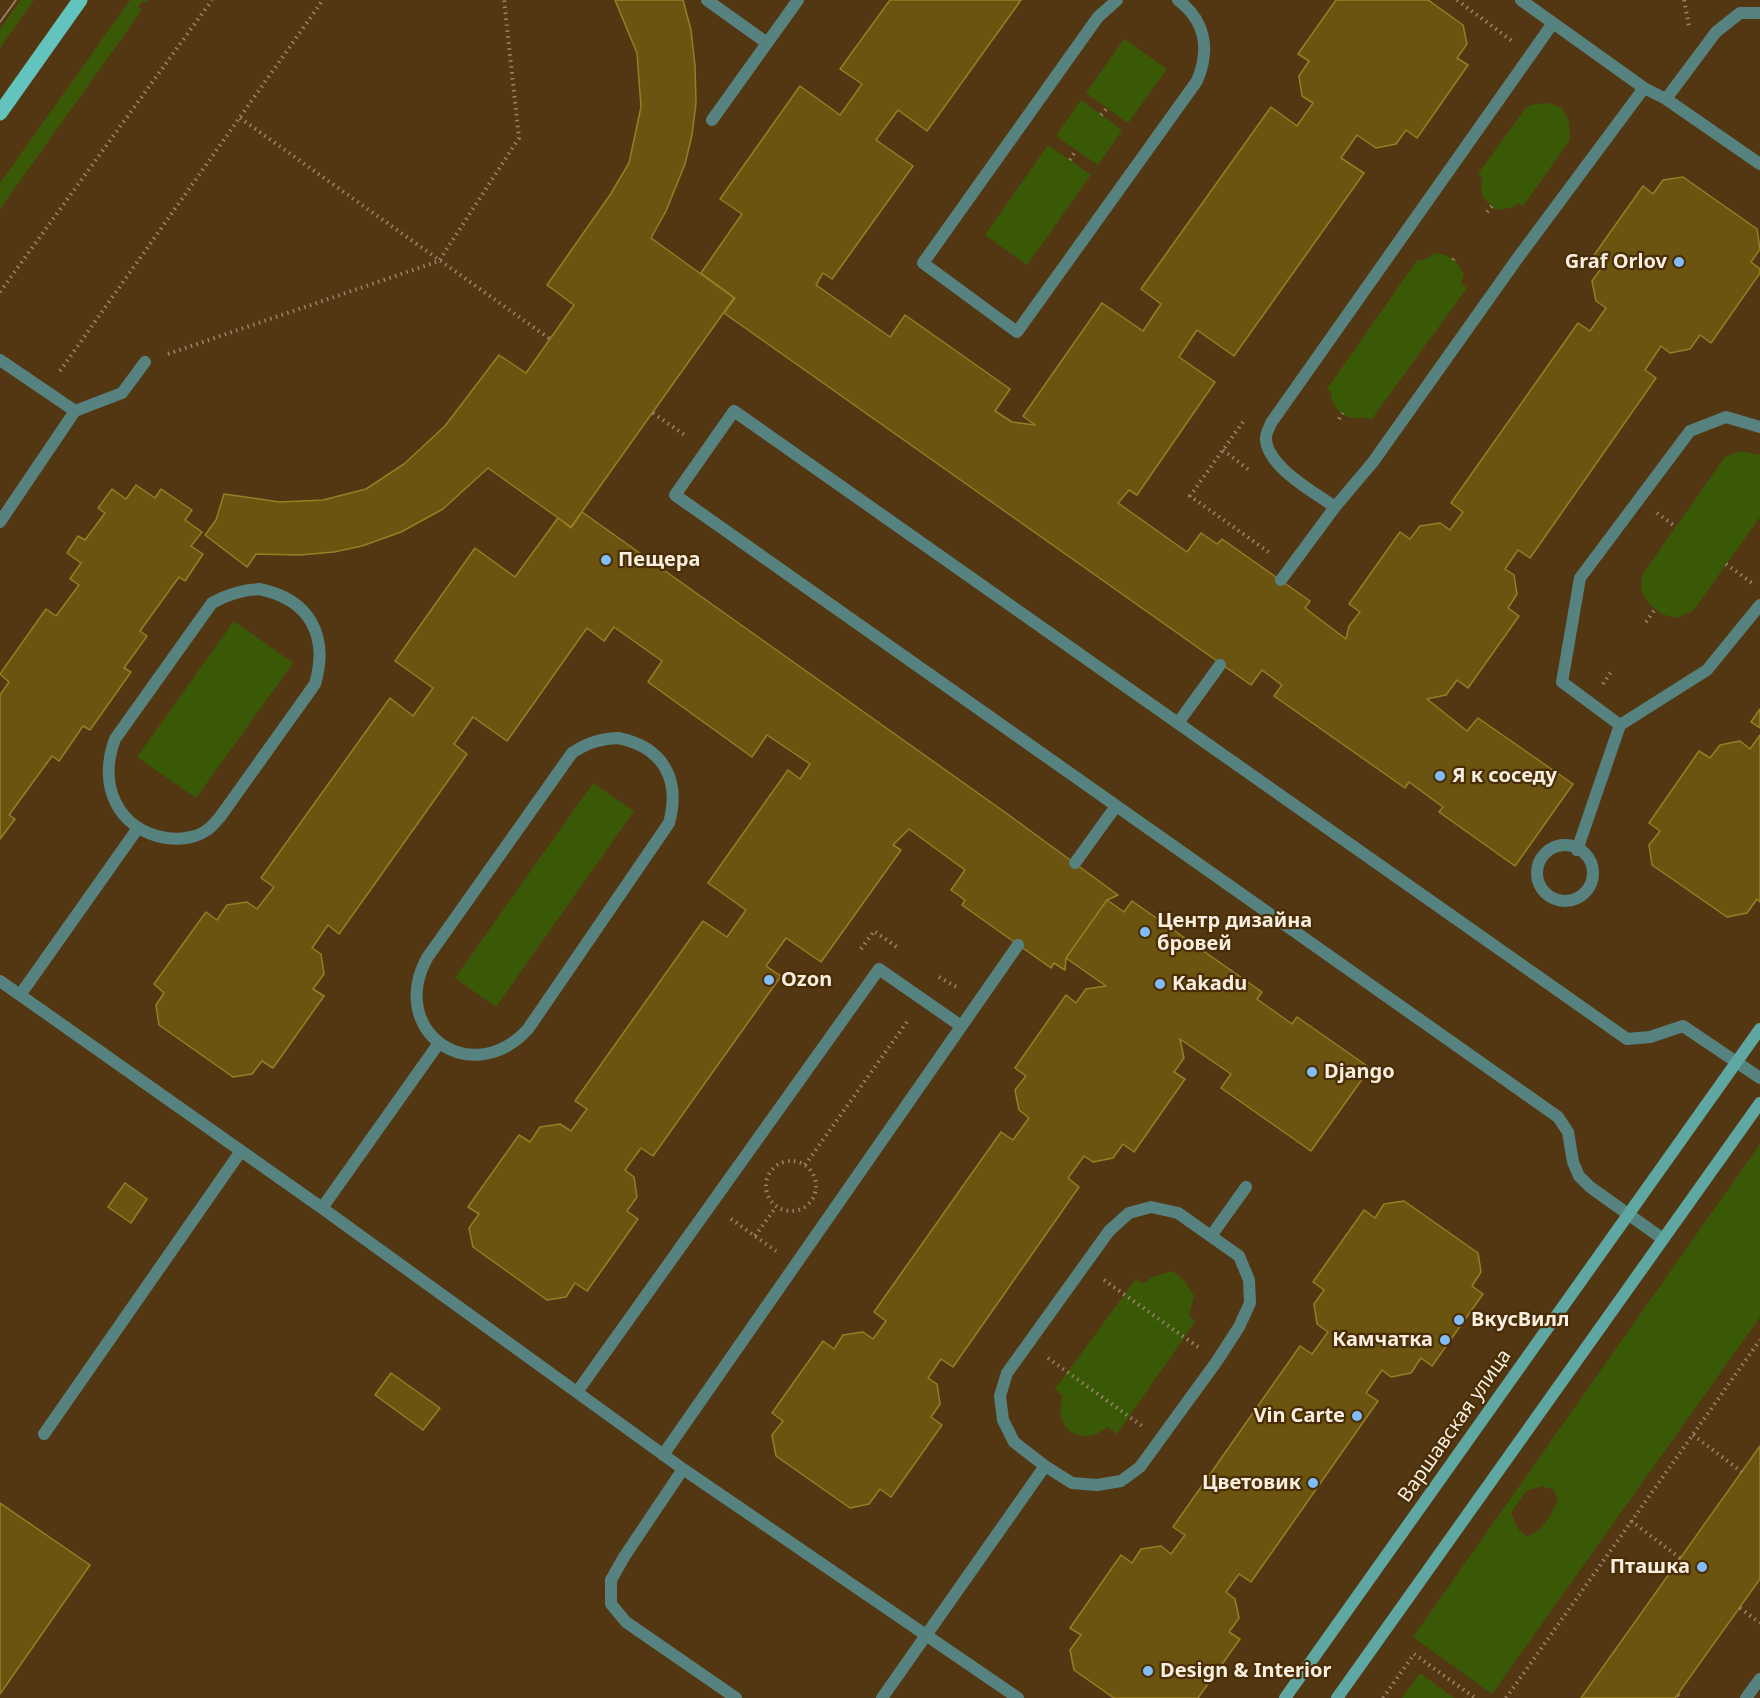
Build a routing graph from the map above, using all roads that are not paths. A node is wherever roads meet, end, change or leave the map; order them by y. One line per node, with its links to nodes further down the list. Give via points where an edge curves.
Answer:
1 (80, 0): 12 (main road)
2 (707, 0): 9 (lane)
3 (798, 0): 9 (lane)
4 (1118, 0): 5 (lane, via 1098,17 923,263 1017,332 1194,87 1204,56 1203,34 1192,11)
5 (1180, 0)
6 (1521, 0): 8 (lane)
7 (1760, 13): 11 (lane, via 1740,13 1716,32)
8 (1553, 23): 10 (lane); 19 (lane, via 1271,423 1265,438 1269,454 1281,468)
9 (766, 43): 13 (lane)
10 (1644, 88): 11 (lane); 19 (lane, via 1373,462)
11 (1666, 99): 14 (lane)
12 (0, 113)
13 (712, 120)
14 (1760, 164)
15 (0, 360): 17 (lane)
16 (146, 362): 17 (lane, via 122,393)
17 (75, 411): 20 (lane)
18 (1760, 428): 25 (lane, via 1726,417 1690,431 1580,578 1562,682)
19 (1335, 507): 21 (lane)
20 (0, 522)
21 (1281, 580)
22 (1760, 605): 25 (lane, via 1707,670)
23 (1220, 665): 24 (lane)
24 (1178, 723): 26 (lane, via 734,411 675,495); 37 (lane, via 1627,1039 1650,1037 1683,1026)
25 (1620, 725): 28 (lane)
26 (1116, 806): 29 (lane); 43 (lane, via 1558,1117 1568,1132 1579,1176)
27 (138, 828): 27 (lane, via 125,816 109,787 109,754 115,739 212,603 243,590 259,589 290,600 315,628 320,647 315,684 207,830 173,839); 32 (lane)
28 (1577, 850): 28 (lane, via 1569,846 1551,849 1539,863 1538,882 1550,897 1569,901 1590,886 1590,861)
29 (1075, 863)
30 (1018, 945): 33 (lane)
31 (0, 981): 32 (lane)
32 (20, 995): 40 (lane)
33 (961, 1026): 46 (lane, via 879,969); 48 (lane)
34 (1760, 1029): 36 (street, Варшавская улица)
35 (439, 1043): 35 (lane, via 420,1018 416,1003 419,972 558,772 572,753 601,739 634,741 649,749 669,775 673,791 669,823 528,1029 502,1050 486,1055 454,1051); 42 (lane)
36 (1756, 1044): 37 (street, Варшавская улица)
37 (1737, 1062): 38 (lane); 43 (street, Варшавская улица)
38 (1760, 1078)
39 (1760, 1103): 45 (street)
40 (242, 1151): 42 (lane); 47 (lane)
41 (1246, 1187): 44 (lane)
42 (322, 1208): 46 (lane)
43 (1629, 1214): 45 (lane); 55 (street, Варшавская улица)
44 (1211, 1236): 49 (lane, via 1239,1256 1249,1280 1250,1304 1217,1361 1140,1467 1121,1481 1097,1485 1072,1483); 49 (lane, via 1178,1213 1152,1207 1129,1213 1109,1231 1007,1373 1000,1396 1003,1420 1014,1442)
45 (1663, 1239): 56 (street)
46 (577, 1392): 48 (lane)
47 (44, 1434)
48 (663, 1455): 50 (lane)
49 (1045, 1466): 53 (lane)
50 (683, 1469): 52 (lane, via 611,1580 612,1604 626,1622); 54 (lane)
51 (1760, 1679): 57 (lane)
52 (736, 1698)
53 (882, 1698)
54 (1018, 1698)
55 (1285, 1698)
56 (1337, 1698)
57 (1746, 1698)

